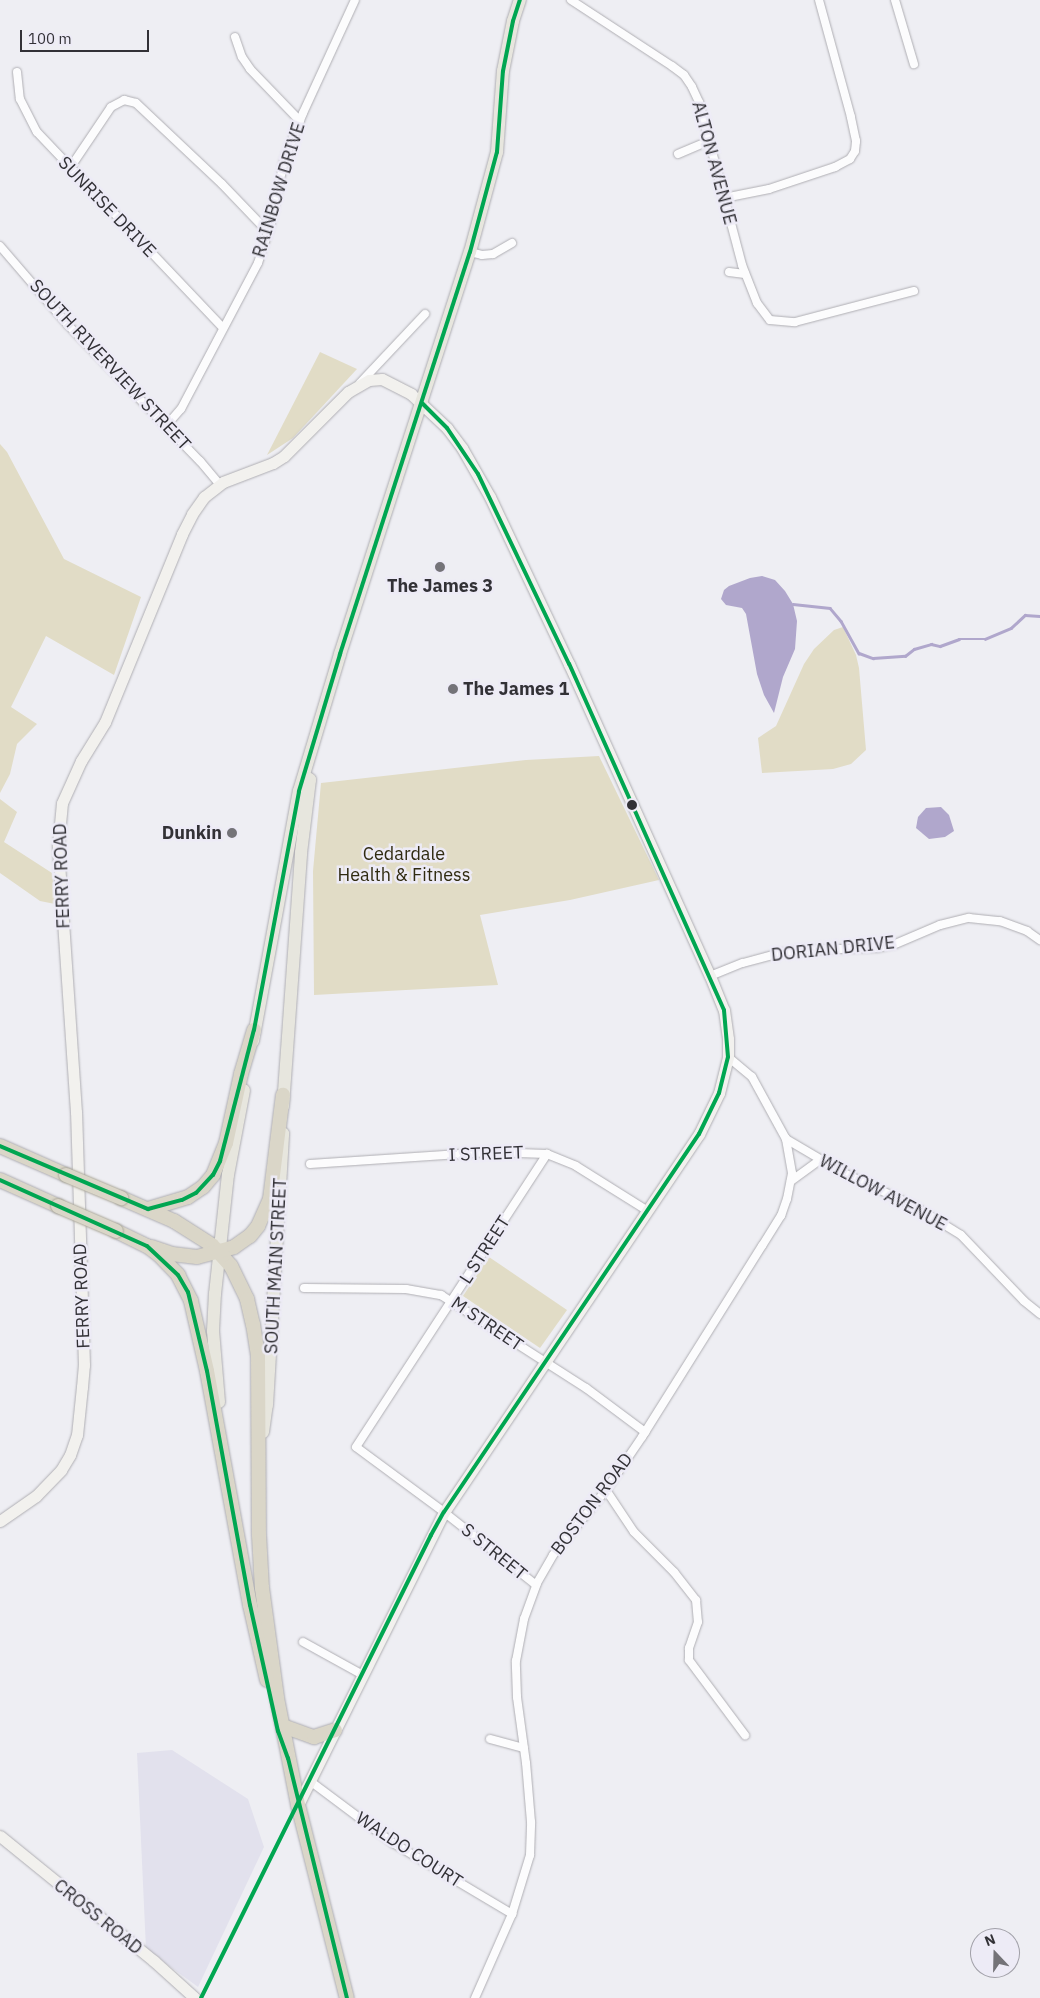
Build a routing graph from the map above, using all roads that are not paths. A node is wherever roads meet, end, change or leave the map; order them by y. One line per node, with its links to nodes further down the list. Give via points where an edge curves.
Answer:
1 (355, 0): 9 (street, RAINBOW DRIVE)
2 (520, 0): 17 (main road, SOUTH MAIN STREET, via 512,21 503,71 497,152)
3 (571, 0): 10 (street, ALTON AVENUE, via 684,75 698,102)
4 (820, 0): 13 (street, via 856,137 856,148 852,156 838,166 762,191)
5 (895, 0): 7 (street)
6 (235, 37): 9 (street, via 250,70)
7 (914, 64)
8 (17, 72): 12 (street, SUNRISE DRIVE, via 20,99 27,116)
9 (300, 121): 14 (street, RAINBOW DRIVE, via 284,161)
10 (708, 142): 11 (street); 13 (street, ALTON AVENUE)
11 (678, 154)
12 (70, 168): 14 (street, via 111,107 124,100 136,103); 22 (street, SUNRISE DRIVE)
13 (724, 198): 19 (street, ALTON AVENUE)
14 (268, 232): 22 (street, RAINBOW DRIVE, via 258,263)
15 (512, 243): 17 (street, via 493,254)
16 (0, 246): 25 (street, SOUTH RIVERVIEW STREET, via 68,325)
17 (470, 252): 24 (main road, SOUTH MAIN STREET)
18 (729, 272): 19 (street)
19 (745, 274): 20 (street, ALTON AVENUE, via 757,303 770,320 795,322)
20 (914, 291)
21 (425, 314): 23 (street)
22 (223, 328): 25 (street, RAINBOW DRIVE, via 181,409)
23 (359, 384): 24 (street, FERRY ROAD, via 374,378 382,379 412,394); 26 (street, FERRY ROAD, via 284,456)
24 (422, 403): 27 (main road, SOUTH MAIN STREET, via 340,654); 29 (street, via 462,448 490,497)
25 (166, 426): 26 (street, SOUTH RIVERVIEW STREET)
26 (221, 483): 54 (street, FERRY ROAD, via 204,497 192,514 149,610 105,722 81,761 62,803 58,845 76,1112 84,1365 77,1436 70,1455 61,1470 36,1496)
27 (305, 774): 30 (main road, SOUTH MAIN STREET, via 295,808); 32 (main road, SOUTH MAIN STREET, via 310,780 301,853)
28 (1040, 940): 29 (street, DORIAN DRIVE, via 1027,931 1000,921 969,918 876,948 781,953)
29 (710, 976): 31 (street, via 724,1010)
30 (254, 1030): 40 (highway, via 226,1143 213,1175 188,1198); 43 (main road, SOUTH MAIN STREET, via 228,1175)
31 (728, 1057): 33 (street, BOSTON ROAD, via 752,1077); 41 (street, via 714,1107)
32 (283, 1095): 43 (highway, via 266,1209 250,1236); 51 (main road, SOUTH MAIN STREET, via 283,1152 267,1405)
33 (786, 1139): 36 (street, WILLOW AVENUE); 39 (street, BOSTON ROAD)
34 (0, 1146): 40 (highway, bridge)
35 (547, 1154): 37 (street, I STREET, via 490,1152); 41 (street, I STREET, via 576,1166); 45 (street, L STREET)
36 (820, 1160): 39 (street); 46 (street, WILLOW AVENUE, via 894,1195 961,1235)
37 (310, 1164)
38 (0, 1180): 42 (highway, bridge)
39 (791, 1181): 48 (street, BOSTON ROAD, via 780,1216)
40 (148, 1209): 43 (highway, via 191,1231)
41 (648, 1211): 47 (street)
42 (147, 1246): 43 (highway, via 186,1257); 49 (highway, via 178,1275 191,1301)
43 (220, 1252): 49 (main road, SOUTH MAIN STREET, via 213,1331 221,1417); 51 (highway, via 247,1299 253,1324 258,1356)
44 (304, 1288): 45 (street, M STREET, via 406,1289)
45 (452, 1300): 47 (street, M STREET); 50 (street, L STREET)
46 (1040, 1314)
47 (544, 1363): 48 (street, M STREET, via 613,1407); 53 (street)
48 (645, 1432): 52 (street, BOSTON ROAD)
49 (219, 1436): 63 (highway, SOUTH MAIN STREET, via 250,1605 278,1731)
50 (356, 1447): 53 (street, S STREET)
51 (259, 1465): 58 (highway, SOUTH MAIN STREET, via 262,1588)
52 (606, 1490): 55 (street, BOSTON ROAD, via 553,1555); 60 (street, via 634,1532 674,1572 696,1600 698,1622 689,1648 689,1660)
53 (444, 1512): 55 (street, S STREET); 57 (street)
54 (0, 1521)
55 (536, 1585): 62 (street, BOSTON ROAD, via 524,1619 516,1661 516,1698)
56 (303, 1642): 57 (street)
57 (363, 1675): 59 (street)
58 (283, 1726): 59 (highway, via 314,1737); 63 (highway, SOUTH MAIN STREET)
59 (335, 1730): 64 (street)
60 (745, 1735)
61 (490, 1739): 62 (street)
62 (524, 1748): 67 (street, BOSTON ROAD, via 531,1846)
63 (288, 1758): 65 (highway, SOUTH MAIN STREET)
64 (310, 1781): 65 (street); 67 (street, WALDO COURT, via 399,1847)
65 (298, 1805): 69 (highway, SOUTH MAIN STREET)
66 (0, 1836): 68 (street, CROSS ROAD)
67 (512, 1914): 70 (street, BOSTON ROAD)
68 (195, 1998)
69 (347, 1998)
70 (475, 1998)

